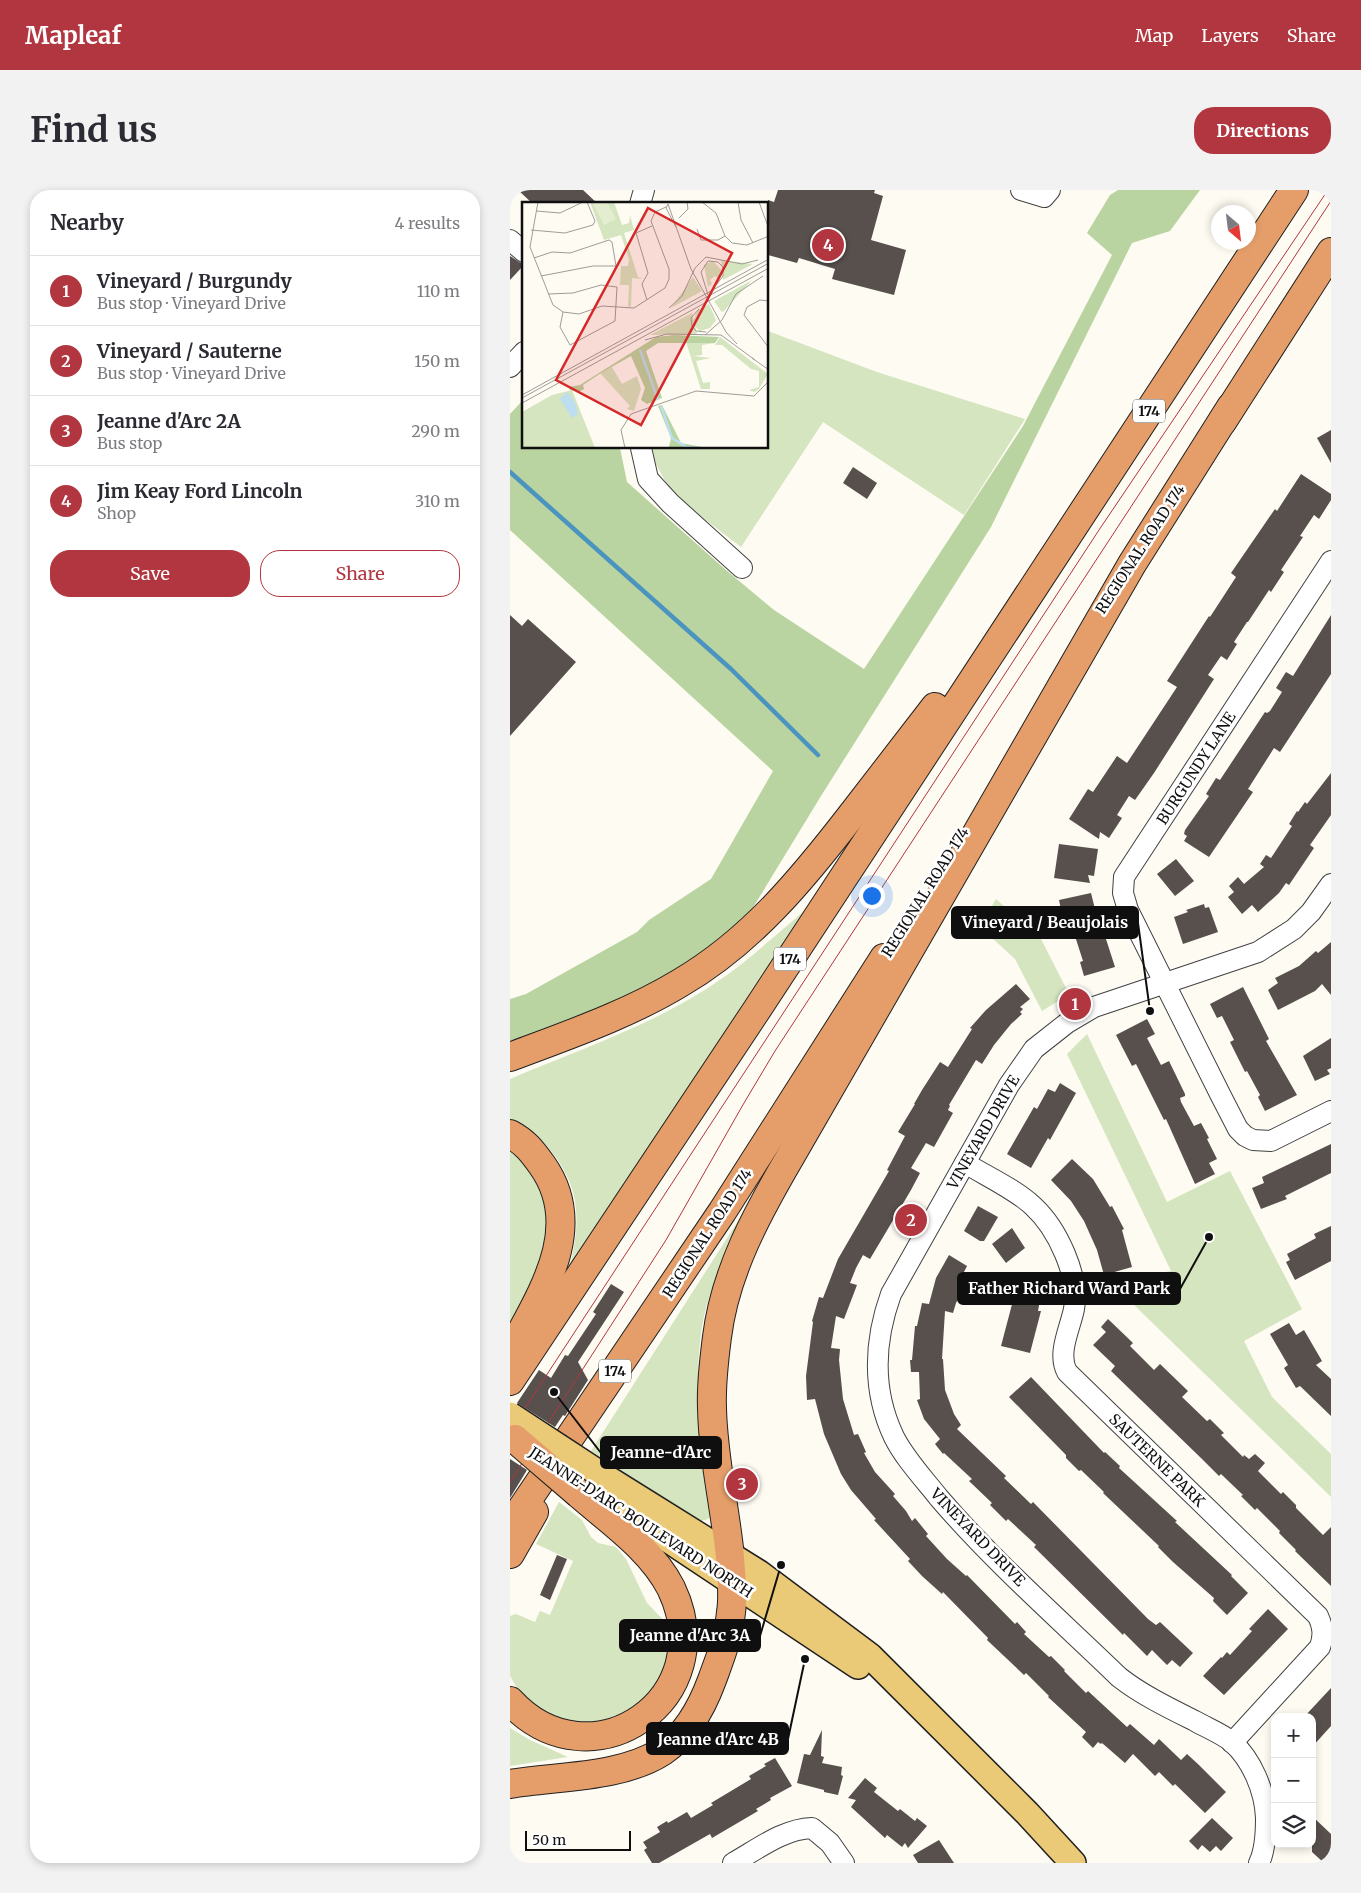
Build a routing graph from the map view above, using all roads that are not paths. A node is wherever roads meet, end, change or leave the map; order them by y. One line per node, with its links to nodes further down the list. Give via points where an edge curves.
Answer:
1 (1021, 190): 2 (street, via 1044,197)
2 (1050, 190)
3 (1294, 190): 11 (highway, 174)
4 (510, 240): 5 (street)
5 (522, 250)
6 (1331, 252): 9 (highway, REGIONAL ROAD 174 / 174)
7 (522, 354): 8 (street)
8 (510, 367)
9 (1232, 407): 20 (highway, REGIONAL ROAD 174 / 174, via 1118,583 869,983); 27 (highway, via 1132,564 788,1158 743,1244 720,1316 713,1376 715,1441)
10 (641, 449): 13 (street, via 648,479)
11 (1067, 535): 16 (highway, via 810,870 746,935 681,983 637,1006); 22 (highway, 174)
12 (1331, 561): 15 (street, BURGUNDY LANE, via 1124,877 1124,902)
13 (742, 568)
14 (1331, 884): 15 (street, VINEYARD DRIVE, via 1311,912 1282,938 1244,958)
15 (1166, 984): 17 (street, BURGUNDY LANE, via 1238,1129 1245,1136 1252,1140 1271,1141); 19 (street, VINEYARD DRIVE, via 1094,1008 1067,1023 1034,1049 1012,1080)
16 (510, 1056)
17 (1331, 1110)
18 (510, 1134): 21 (highway, via 523,1141 549,1175 559,1200 561,1224 558,1249 550,1273)
19 (965, 1163): 31 (street, VINEYARD DRIVE, via 891,1294 882,1322 877,1376 894,1438 964,1527 1118,1677); 31 (street, SAUTERNE PARK, via 1032,1205 1047,1224 1068,1262 1075,1290 1062,1358 1067,1372 1318,1616 1322,1624 1324,1632 1320,1647)
20 (673, 1285): 25 (highway, REGIONAL ROAD 174 / 174); 26 (highway)
21 (510, 1353)
22 (510, 1381)
23 (515, 1429): 24 (highway, bridge)
24 (586, 1483): 27 (main road, JEANNE-D'ARC BOULEVARD NORTH); 28 (main road, JEANNE-D'ARC BOULEVARD NORTH); 29 (highway, via 657,1566 670,1588 684,1631 683,1653 677,1674 661,1702 646,1716 608,1734 586,1737 562,1734 538,1724)
25 (510, 1526)
26 (510, 1554)
27 (730, 1555): 28 (highway); 30 (main road, JEANNE-D'ARC BOULEVARD NORTH, via 870,1656)
28 (732, 1582): 30 (main road, JEANNE-D'ARC BOULEVARD NORTH); 32 (highway, via 732,1612 720,1656 699,1710 677,1739 657,1754 618,1769)
29 (510, 1701)
30 (939, 1724): 33 (main road, JEANNE-D'ARC BOULEVARD NORTH)
31 (1232, 1742): 34 (street, VINEYARD DRIVE, via 1244,1757 1261,1791 1266,1824)
32 (510, 1784)
33 (1046, 1833): 37 (main road, JEANNE-D'ARC BOULEVARD NORTH); 38 (main road, JEANNE-D'ARC BOULEVARD NORTH)
34 (1264, 1861)
35 (733, 1863): 36 (street, via 800,1828 812,1828 830,1843)
36 (844, 1863)
37 (1073, 1863)
38 (1086, 1863)

